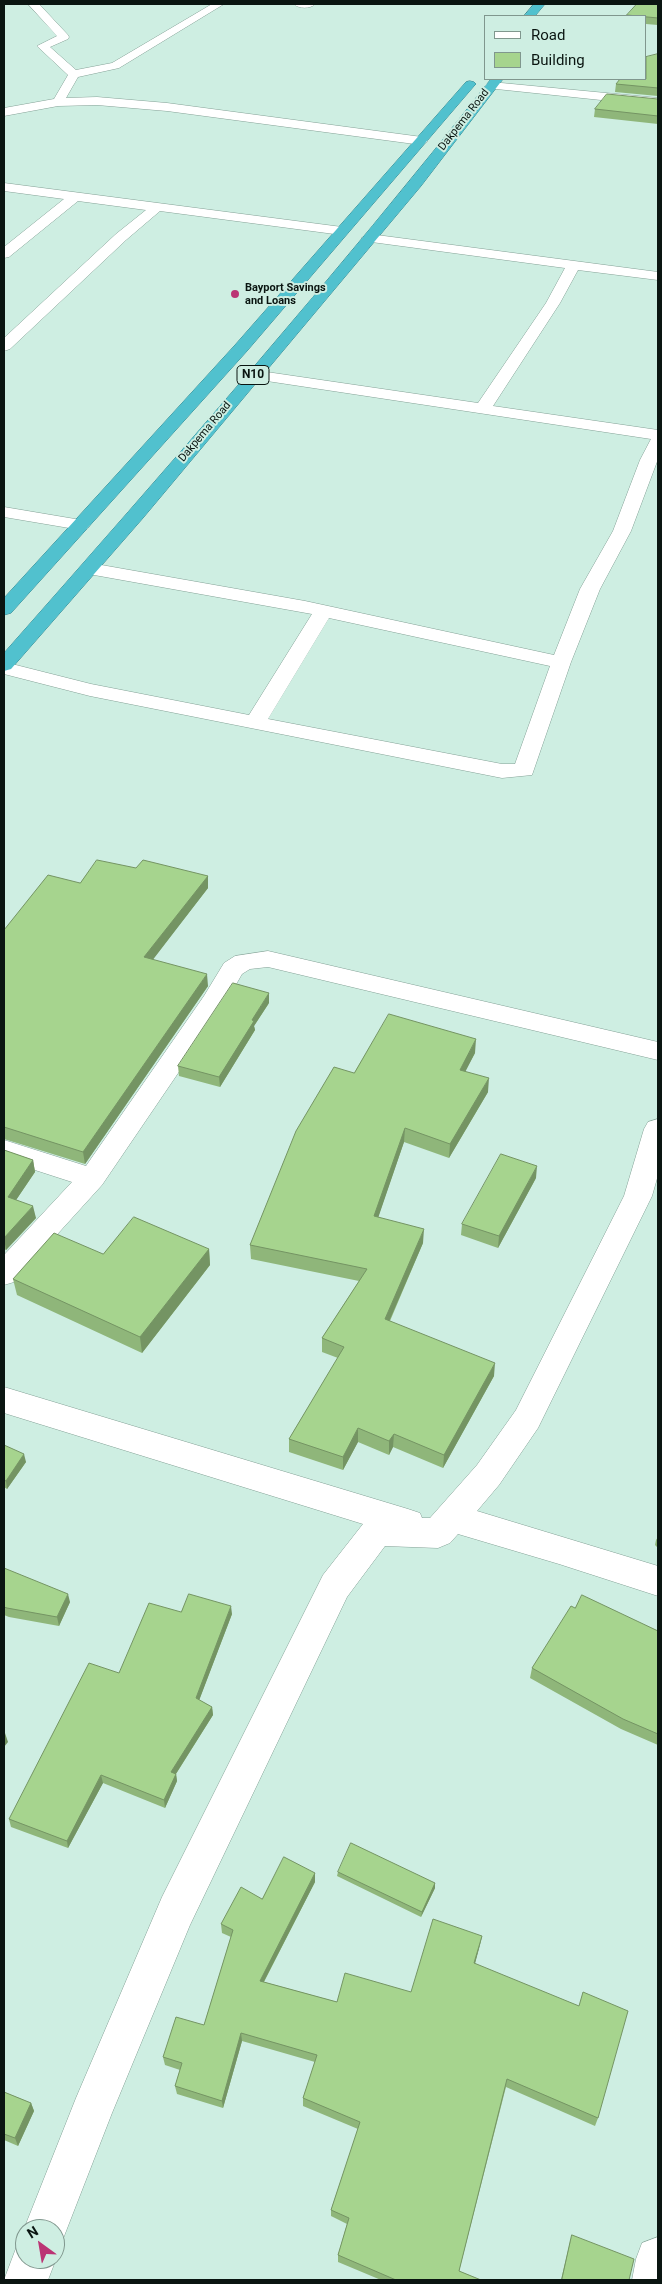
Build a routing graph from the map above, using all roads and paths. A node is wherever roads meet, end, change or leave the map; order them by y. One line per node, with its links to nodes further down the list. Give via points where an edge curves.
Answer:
1 (33, 4): 7 (street, via 64,37 43,46)
2 (219, 4): 7 (street, via 115,66)
3 (299, 4): 4 (street)
4 (310, 4)
5 (540, 4): 6 (highway)
6 (530, 15)
7 (74, 74): 10 (street)
8 (479, 74): 13 (highway, Dakpema Road / N10)
9 (494, 82): 11 (street); 18 (highway, Dakpema Road / N10)
10 (58, 102): 12 (street); 13 (street, via 98,100 167,107)
11 (658, 102)
12 (4, 112)
13 (422, 141): 17 (highway, Dakpema Road / N10)
14 (4, 187): 15 (street)
15 (74, 197): 16 (street); 19 (street)
16 (156, 208): 17 (street); 22 (street)
17 (342, 231): 28 (highway, Dakpema Road / N10)
18 (369, 238): 20 (street); 23 (highway, Dakpema Road / N10)
19 (4, 254)
20 (574, 264): 21 (street); 24 (street, via 553,303)
21 (658, 276)
22 (4, 346)
23 (253, 375): 24 (street); 29 (highway, Dakpema Road / N10)
24 (482, 409): 25 (street)
25 (658, 434)
26 (658, 442): 32 (street, via 648,460 622,531 590,589)
27 (4, 512): 28 (street)
28 (81, 525): 30 (highway, Dakpema Road / N10)
29 (90, 569): 31 (street); 33 (highway, Dakpema Road / N10)
30 (4, 609)
31 (323, 612): 32 (street); 34 (street)
32 (561, 662): 34 (street, via 530,756 524,770 517,772)
33 (4, 666): 34 (street, via 90,690)
34 (255, 722)
35 (658, 1051): 38 (street, via 268,959 252,960 233,969)
36 (658, 1129): 39 (street)
37 (4, 1150): 38 (street)
38 (92, 1178): 40 (street)
39 (648, 1198): 42 (street, via 527,1419 488,1474)
40 (4, 1274)
41 (4, 1400): 42 (street)
42 (438, 1532): 43 (street, via 451,1518); 44 (street, via 378,1531 335,1586 176,1911)
43 (658, 1581)
44 (50, 2219)
45 (658, 2259): 46 (street)
46 (654, 2280)

